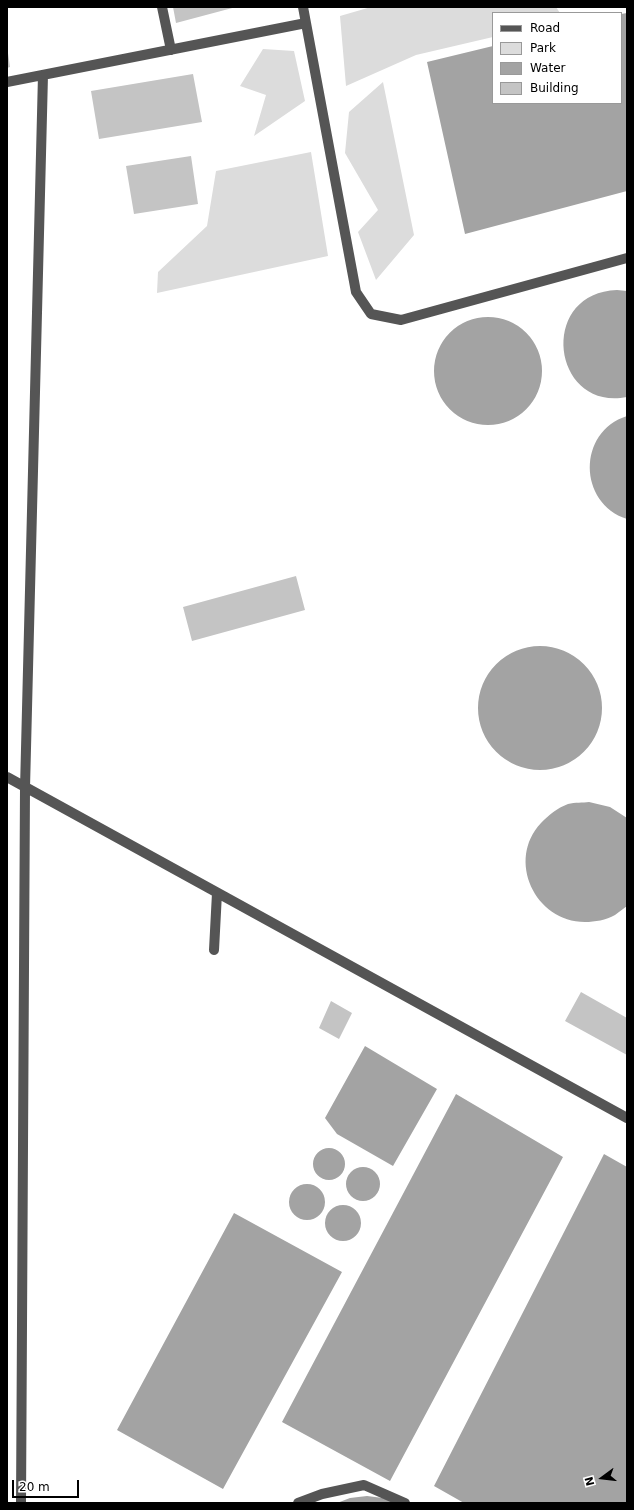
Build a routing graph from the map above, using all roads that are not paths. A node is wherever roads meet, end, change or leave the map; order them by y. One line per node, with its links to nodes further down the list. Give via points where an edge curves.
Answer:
1 (162, 7): 4 (lane)
2 (303, 7): 3 (lane)
3 (306, 23): 4 (lane); 7 (lane, via 356,292 371,314 401,320)
4 (171, 50): 5 (lane)
5 (43, 75): 6 (lane); 9 (lane)
6 (7, 82)
7 (627, 258)
8 (7, 777): 9 (lane)
9 (25, 788): 10 (lane); 13 (lane)
10 (217, 893): 11 (lane); 12 (lane)
11 (214, 950)
12 (627, 1118)
13 (21, 1503)
14 (298, 1503): 15 (lane, via 322,1494 364,1485)
15 (405, 1503)

